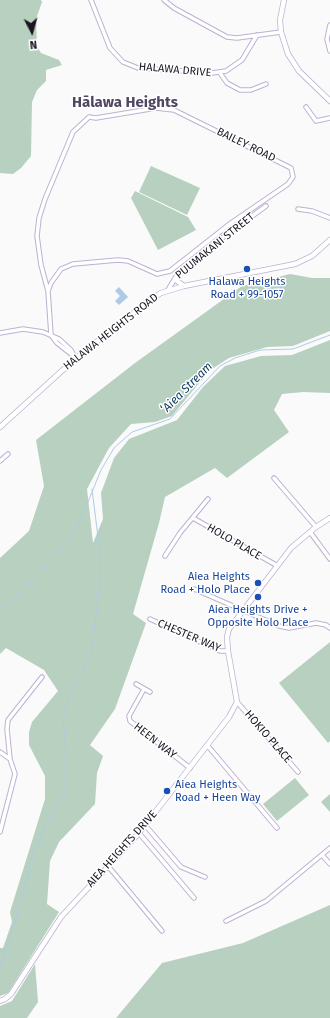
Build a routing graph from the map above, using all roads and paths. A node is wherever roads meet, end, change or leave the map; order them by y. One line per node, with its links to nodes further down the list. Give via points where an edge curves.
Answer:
1 (90, 0): 8 (street, HALAWA DRIVE, via 110,48 123,62 143,68)
2 (164, 0): 6 (street, via 227,37)
3 (284, 0): 5 (street, via 280,20)
4 (330, 25): 7 (street, via 327,39)
5 (281, 32): 6 (street); 10 (street, via 292,62)
6 (257, 35): 8 (street, HALAWA DRIVE, via 237,64)
7 (330, 51)
8 (220, 73): 9 (street, via 227,83 240,90 251,90)
9 (266, 84)
10 (330, 100)
11 (306, 107): 12 (street, via 316,121)
12 (330, 118)
13 (266, 206): 17 (street, PUUMAKANI STREET)
14 (298, 209): 15 (street)
15 (330, 218)
16 (330, 240): 18 (street, HALAWA HEIGHTS ROAD, via 312,256 295,264)
17 (177, 274): 18 (street, via 177,281); 19 (street, PUUMAKANI STREET)
18 (184, 286): 19 (street, HALAWA HEIGHTS ROAD)
19 (168, 290): 23 (street, HALAWA HEIGHTS ROAD, via 151,299)
20 (48, 291): 20 (street, BAILEY ROAD, via 61,269 73,264 123,260 157,274 170,271 231,223 288,184 292,177 290,166 174,110 156,108 89,117 73,132 39,218 38,244); 22 (street, BAILEY ROAD)
21 (0, 333): 22 (street, via 24,329)
22 (51, 335): 23 (street, via 56,343)
23 (76, 358): 24 (street, HALAWA HEIGHTS ROAD)
24 (0, 427)
25 (8, 454): 26 (street)
26 (0, 461)
27 (274, 478): 31 (street)
28 (208, 500): 29 (street, HOLO PLACE)
29 (193, 518): 33 (street, HOLO PLACE); 35 (street, HOLO PLACE)
30 (330, 518): 31 (street)
31 (316, 527): 32 (street)
32 (310, 532): 34 (street); 35 (street, via 291,548)
33 (165, 556)
34 (330, 559)
35 (276, 566): 37 (street)
36 (194, 589): 37 (street)
37 (242, 609): 39 (street, via 279,626 289,628 316,623); 40 (street, via 229,629)
38 (150, 619): 40 (street, CHESTER WAY, via 220,651)
39 (330, 628)
40 (228, 651): 45 (street)
41 (42, 677): 48 (street, via 8,720)
42 (136, 684): 43 (street)
43 (144, 689): 44 (street); 49 (street, HEEN WAY, via 129,716 130,721)
44 (150, 692)
45 (237, 702): 46 (street, AIEA HEIGHTS DRIVE, via 229,717); 50 (street, HOKIO PLACE)
46 (207, 745): 49 (street, AIEA HEIGHTS DRIVE); 52 (street)
47 (0, 752): 48 (street)
48 (10, 759): 53 (street, via 15,774)
49 (190, 768): 51 (street, AIEA HEIGHTS DRIVE)
50 (298, 772)
51 (145, 825): 54 (street, AIEA HEIGHTS DRIVE); 59 (street, via 181,867)
52 (277, 828)
53 (0, 832)
54 (139, 832): 58 (street, AIEA HEIGHTS DRIVE); 60 (street)
55 (330, 848): 56 (street)
56 (322, 855): 57 (street); 61 (street, via 262,904)
57 (330, 864)
58 (108, 866): 62 (street); 63 (street, AIEA HEIGHTS DRIVE, via 61,917 12,994)
59 (205, 877)
60 (194, 898)
61 (226, 921)
62 (162, 931)
63 (0, 1001)

